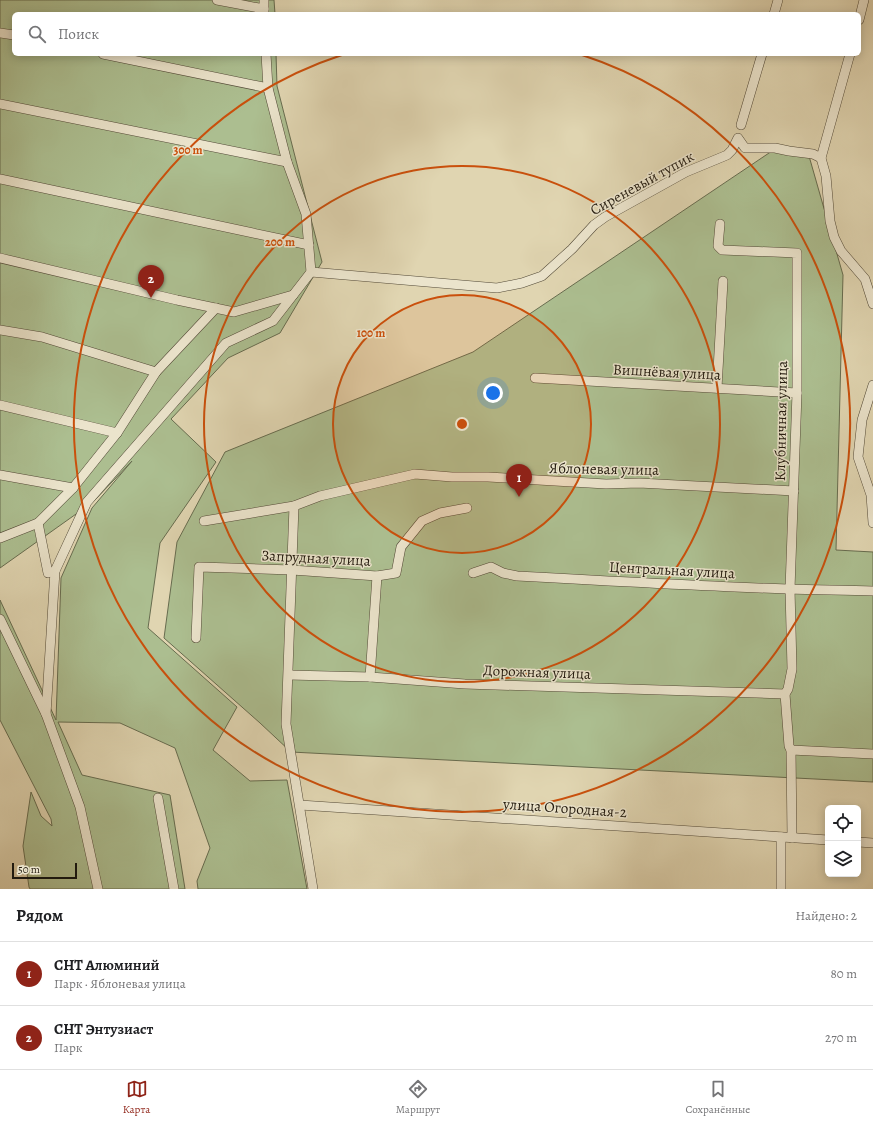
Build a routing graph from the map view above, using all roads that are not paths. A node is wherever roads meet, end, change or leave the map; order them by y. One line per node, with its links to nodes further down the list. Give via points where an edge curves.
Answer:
1 (217, 0): 4 (street)
2 (778, 0): 5 (street)
3 (864, 0): 6 (street)
4 (264, 8)
5 (775, 12)
6 (861, 12)
7 (0, 32): 8 (street)
8 (12, 35)
9 (113, 56): 13 (street)
10 (266, 56): 13 (street)
11 (761, 56): 15 (street)
12 (849, 56): 16 (street)
13 (268, 88): 17 (street)
14 (0, 104): 17 (street)
15 (741, 125)
16 (821, 158): 22 (street, Сиреневый тупик, via 813,154 775,148 745,148 738,138 727,155 686,172 605,217 542,276 522,283 497,288); 25 (street, via 826,176 834,237 842,252 865,279)
17 (287, 162): 20 (street, via 306,214)
18 (0, 179): 20 (street)
19 (720, 224): 32 (street, Клубничная улица, via 718,246 722,250 797,253)
20 (309, 245): 22 (street)
21 (0, 258): 26 (street)
22 (311, 272): 24 (street)
23 (723, 281): 31 (street)
24 (293, 295): 26 (street, via 234,312); 45 (street, via 272,321 226,343 87,502)
25 (873, 304)
26 (216, 308): 28 (street)
27 (0, 330): 28 (street, via 42,338)
28 (156, 372): 34 (street)
29 (535, 378): 31 (street, Вишнёвая улица)
30 (873, 385): 42 (street, via 862,420 858,456 871,495)
31 (717, 388): 32 (street, Вишнёвая улица)
32 (797, 393): 37 (street, Клубничная улица)
33 (0, 405): 34 (street)
34 (117, 433): 36 (street)
35 (0, 475): 36 (street)
36 (73, 488): 41 (street)
37 (794, 491): 38 (street, Яблоневая улица, via 639,483 590,484 415,474 320,496); 48 (street, Клубничная улица)
38 (294, 506): 40 (street, Яблоневая улица); 44 (street)
39 (467, 508): 47 (street, Запрудная улица, via 440,513 422,521 401,547 396,573)
40 (204, 521)
41 (38, 523): 43 (street); 45 (street, via 48,573)
42 (873, 523)
43 (0, 538)
44 (292, 570): 47 (street, Запрудная улица); 51 (street, Запрудная улица, via 199,567); 52 (street)
45 (56, 571): 55 (street)
46 (473, 573): 48 (street, Центральная улица, via 491,567 517,576)
47 (377, 576): 53 (street)
48 (790, 590): 49 (street, Центральная улица); 54 (street, Клубничная улица, via 792,669)
49 (873, 591)
50 (0, 619): 55 (street)
51 (196, 638)
52 (289, 675): 53 (street, Дорожная улица); 59 (street, via 286,724)
53 (370, 677): 54 (street, Дорожная улица, via 465,684)
54 (785, 694): 56 (street)
55 (46, 714): 65 (street, via 80,807)
56 (791, 750): 57 (street); 61 (street)
57 (873, 754)
58 (158, 798): 66 (street)
59 (300, 805): 60 (street, улица Огородная-2); 67 (street)
60 (781, 837): 61 (street, улица Огородная-2); 68 (street)
61 (792, 838): 62 (street, улица Огородная-2)
62 (825, 840)
63 (861, 842): 64 (street)
64 (873, 843)
65 (98, 889)
66 (174, 889)
67 (313, 889)
68 (781, 889)

